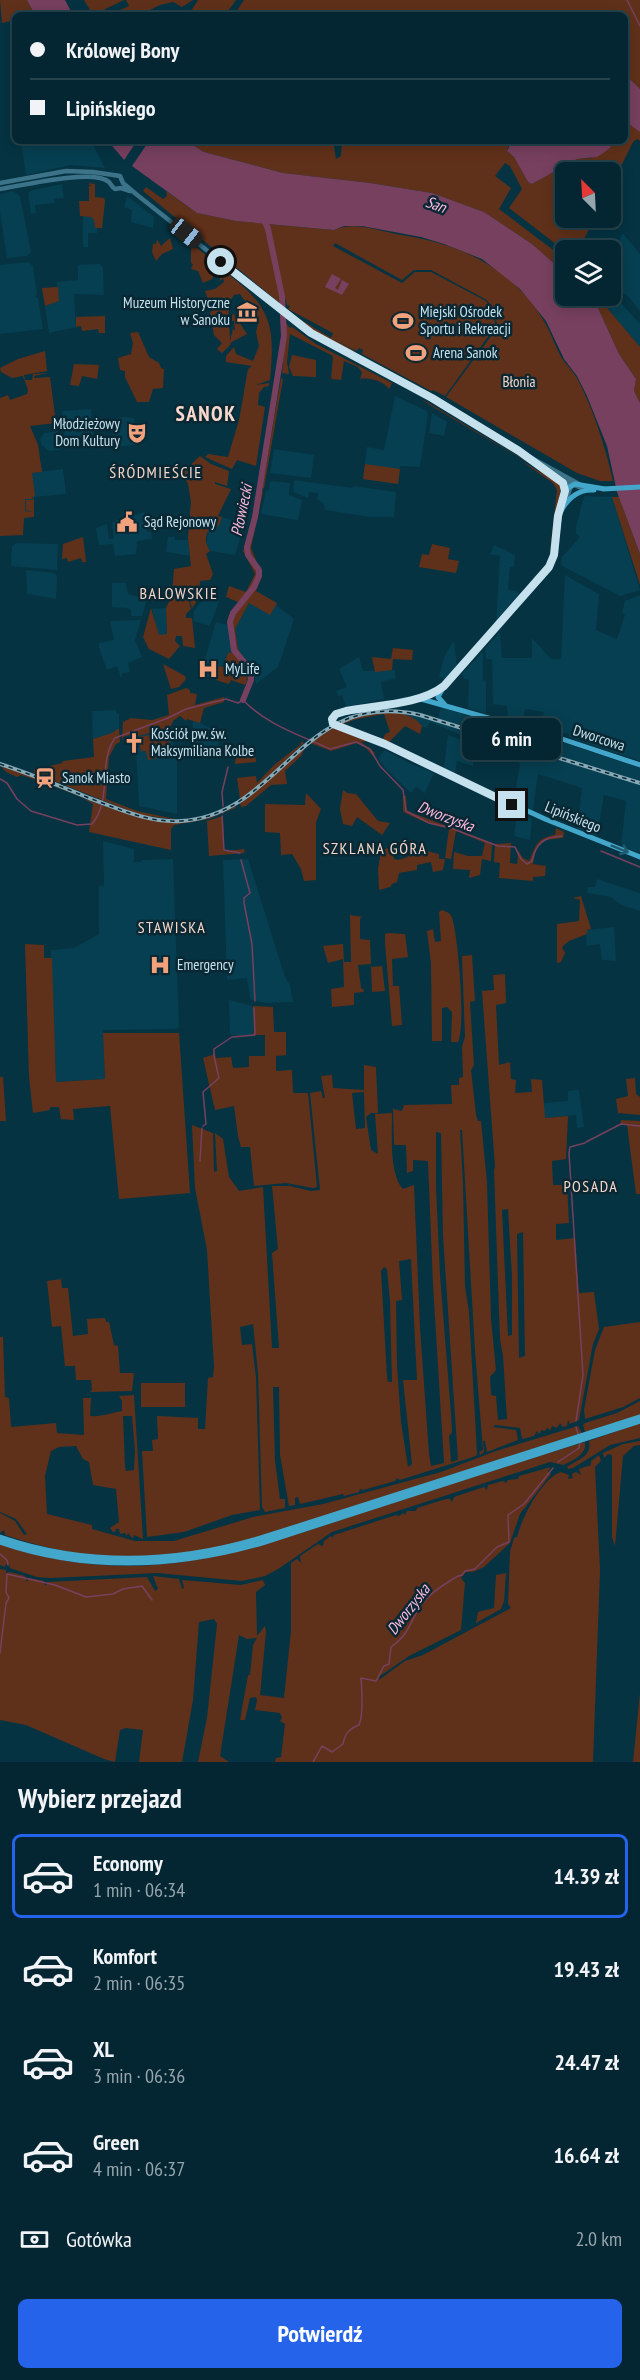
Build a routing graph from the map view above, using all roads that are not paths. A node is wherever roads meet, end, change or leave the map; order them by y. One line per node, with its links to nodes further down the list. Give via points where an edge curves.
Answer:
1 (113, 176): 2 (main road, via 66,171); 3 (main road); 5 (main road, via 121,177)
2 (23, 182): 3 (main road, via 73,177); 4 (main road); 6 (main road)
3 (110, 182): 5 (main road, via 115,189)
4 (0, 183)
5 (122, 185): 7 (main road, via 322,340 414,388)
6 (0, 189)
7 (519, 451): 8 (main road); 9 (main road)
8 (567, 477): 10 (main road); 11 (main road)
9 (560, 479): 10 (main road); 15 (main road)
10 (571, 484): 11 (main road); 14 (main road); 15 (main road); 16 (main road)
11 (579, 484): 13 (main road)
12 (640, 487): 13 (main road)
13 (607, 489): 14 (main road)
14 (586, 490): 16 (main road, via 574,495)
15 (565, 491): 17 (main road)
16 (562, 508): 17 (main road)
17 (557, 526): 18 (main road, via 553,560 544,574)
18 (444, 686): 19 (main road); 20 (main road, via 438,697)
19 (420, 699): 20 (main road, Dworcowa); 22 (main road, Lipińskiego, one-way to 22, via 336,714 333,724)
20 (446, 705): 21 (main road, Dworcowa)
21 (640, 765)
22 (640, 857)
23 (640, 1419): 24 (main road); 24 (main road)
24 (568, 1442): 25 (main road, via 259,1539 191,1555 142,1560 98,1558 55,1552); 26 (main road, via 262,1543 197,1559 101,1563 53,1557)
25 (0, 1537)
26 (0, 1542)

